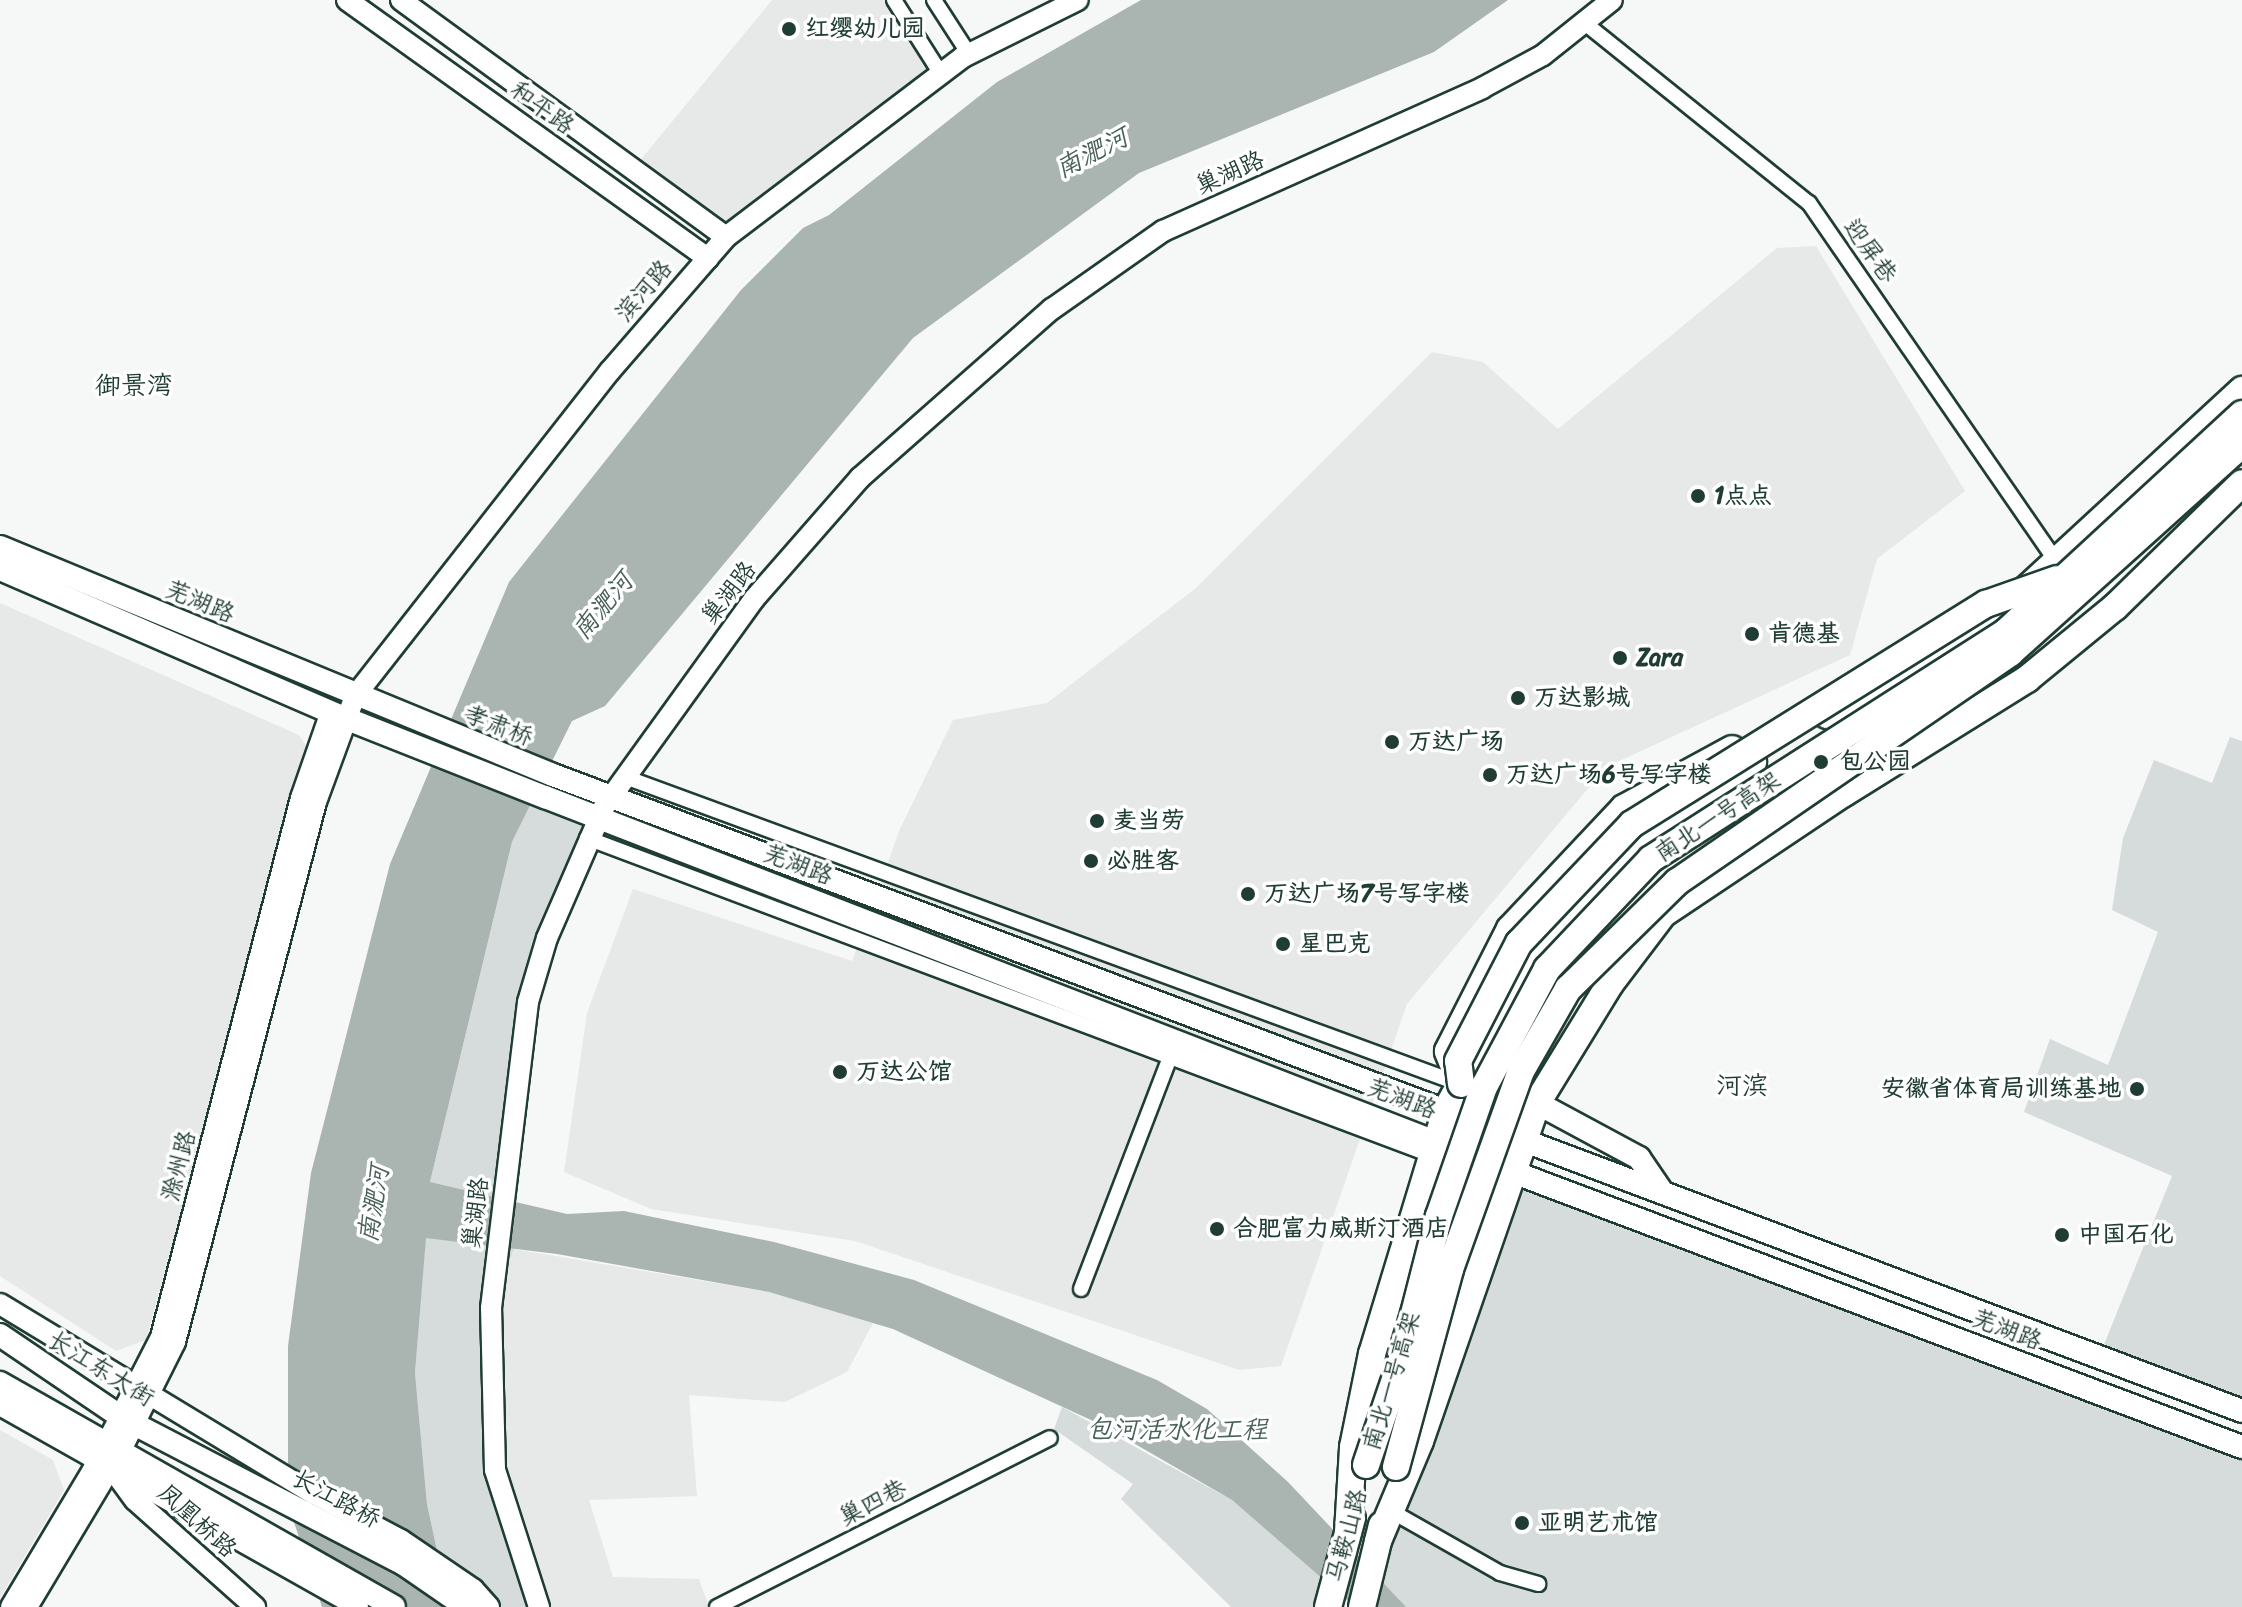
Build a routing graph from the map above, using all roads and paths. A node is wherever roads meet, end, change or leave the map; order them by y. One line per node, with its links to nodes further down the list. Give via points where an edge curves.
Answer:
1 (347, 0): 11 (street, 和平路)
2 (401, 0): 10 (street, 和平路)
3 (894, 0): 9 (street)
4 (934, 0): 8 (street)
5 (1078, 0): 8 (street, 滨河路)
6 (1612, 0): 7 (street, 巢湖路)
7 (1586, 24): 19 (street, 迎屏巷, via 1809,203); 25 (street, 巢湖路, via 1482,88 1163,231 1052,309 860,478 754,599)
8 (969, 54): 9 (street, 滨河路)
9 (941, 74): 10 (street, 滨河路)
10 (726, 237): 11 (street, 滨河路)
11 (708, 258): 21 (street, 滨河路, via 610,371)
12 (2242, 390): 19 (highway)
13 (2242, 414): 19 (highway, 南北一号高架, bridge)
14 (2242, 444): 51 (highway, 南北一号高架, bridge, via 2010,653 1677,882 1568,989 1521,1071 1460,1241)
15 (2242, 483): 17 (highway)
16 (2242, 492): 17 (highway)
17 (2190, 530): 32 (highway, via 2115,607 2027,679 1663,914 1610,984)
18 (0, 547): 21 (main road, 芜湖路)
19 (2062, 568): 31 (highway, bridge, via 1986,604 1632,824 1519,943 1458,1061); 50 (highway, 南北一号高架, bridge, via 2007,631 1651,859 1547,969 1484,1087 1439,1216 1404,1353)
20 (0, 569): 22 (main road, 芜湖路)
21 (355, 696): 22 (street, 滨河路); 23 (main road, 芜湖路)
22 (338, 715): 23 (main road, 芜湖路); 42 (street, 滁州路, via 301,798 161,1337)
23 (423, 736): 24 (main road, 孝肃桥); 26 (main road, 孝肃桥)
24 (553, 775): 27 (main road, 芜湖路)
25 (625, 777): 27 (street, 巢湖路); 31 (street)
26 (545, 797): 28 (main road, 芜湖路)
27 (611, 797): 28 (street, 巢湖路); 33 (main road, 芜湖路)
28 (598, 817): 29 (street, 巢湖路); 35 (main road, 芜湖路)
29 (587, 838): 30 (street); 64 (street, 巢湖路, via 528,1002 496,1255 491,1442 502,1504)
30 (1170, 1057): 35 (street); 38 (street)
31 (1461, 1084): 33 (highway)
32 (1537, 1103): 34 (highway); 37 (main road, via 1639,1158)
33 (1446, 1110): 34 (main road, 芜湖路); 35 (highway)
34 (1524, 1138): 36 (highway); 37 (main road, 芜湖路)
35 (1433, 1147): 36 (main road, 芜湖路); 54 (highway, via 1372,1354 1353,1447)
36 (1513, 1172): 48 (main road, 芜湖路); 53 (highway)
37 (1663, 1193): 44 (main road, 芜湖路)
38 (1081, 1289)
39 (0, 1304): 42 (street)
40 (0, 1335): 45 (main road, 长江东大街)
41 (0, 1383): 49 (main road)
42 (142, 1392): 45 (street, 滁州路); 57 (street, via 401,1540)
43 (0, 1405): 49 (street)
44 (2242, 1411)
45 (128, 1420): 47 (main road, 长江东大街); 49 (street, 滁州路)
46 (1050, 1438): 65 (street, 巢四巷)
47 (178, 1442): 57 (main road, 长江路桥)
48 (2242, 1447)
49 (110, 1454): 52 (main road); 58 (street, 滁州路); 59 (street, 滁州路); 60 (street, 凤凰桥路, via 135,1500)
50 (1366, 1465): 54 (highway, 马鞍山路)
51 (1396, 1467): 55 (highway, 马鞍山路)
52 (169, 1486): 61 (street); 62 (main road)
53 (1391, 1511): 55 (highway); 56 (street, via 1500,1573)
54 (1348, 1532): 66 (highway, 马鞍山路)
55 (1378, 1541): 67 (highway, 马鞍山路)
56 (1538, 1584)
57 (469, 1598): 63 (street)
58 (11, 1607)
59 (27, 1607)
60 (255, 1607)
61 (358, 1607)
62 (394, 1607)
63 (489, 1607)
64 (539, 1607)
65 (717, 1607)
66 (1328, 1607)
67 (1362, 1607)

